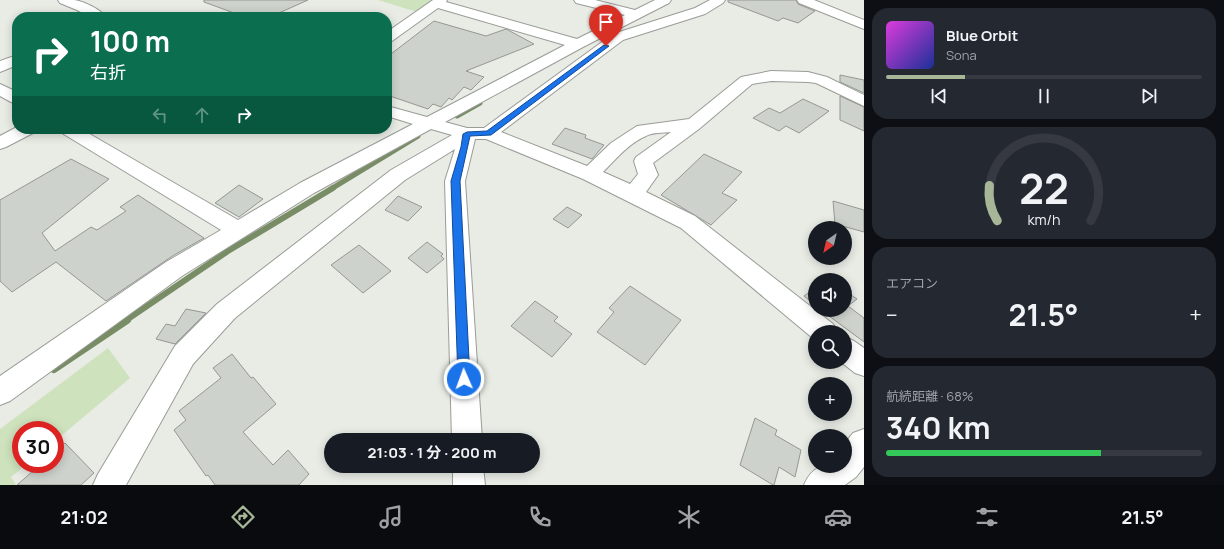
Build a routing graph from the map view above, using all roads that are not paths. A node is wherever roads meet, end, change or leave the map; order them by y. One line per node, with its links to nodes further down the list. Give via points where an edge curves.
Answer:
1 (64, 0): 7 (street)
2 (580, 0): 8 (street)
3 (665, 0): 8 (street)
4 (719, 0): 22 (street, via 700,11 618,37)
5 (803, 0): 9 (street)
6 (438, 2): 10 (street); 11 (street)
7 (90, 12)
8 (636, 14): 11 (street)
9 (864, 24)
10 (392, 34)
11 (578, 44): 18 (street)
12 (12, 62): 13 (street)
13 (0, 67)
14 (0, 89): 15 (street)
15 (12, 96)
16 (864, 101): 19 (street, via 821,80 771,76 747,80)
17 (392, 111): 18 (street)
18 (428, 122): 22 (street); 26 (street, via 307,188)
19 (694, 124): 24 (street, via 643,130 617,147); 25 (street, via 643,161 648,175)
20 (17, 134): 23 (street)
21 (76, 134): 26 (street)
22 (478, 134): 24 (street); 31 (street, via 465,147 456,181); 36 (street, via 398,175 226,312 184,355)
23 (0, 143)
24 (590, 174): 25 (street)
25 (633, 194): 27 (street, via 688,222)
26 (238, 230): 30 (street, via 174,269)
27 (815, 325)
28 (852, 355): 29 (street)
29 (864, 364)
30 (1, 390)
31 (467, 433)
32 (864, 444): 33 (street)
33 (852, 459)
34 (468, 473): 37 (street)
35 (836, 473): 38 (street)
36 (109, 485)
37 (469, 485)
38 (820, 485)

